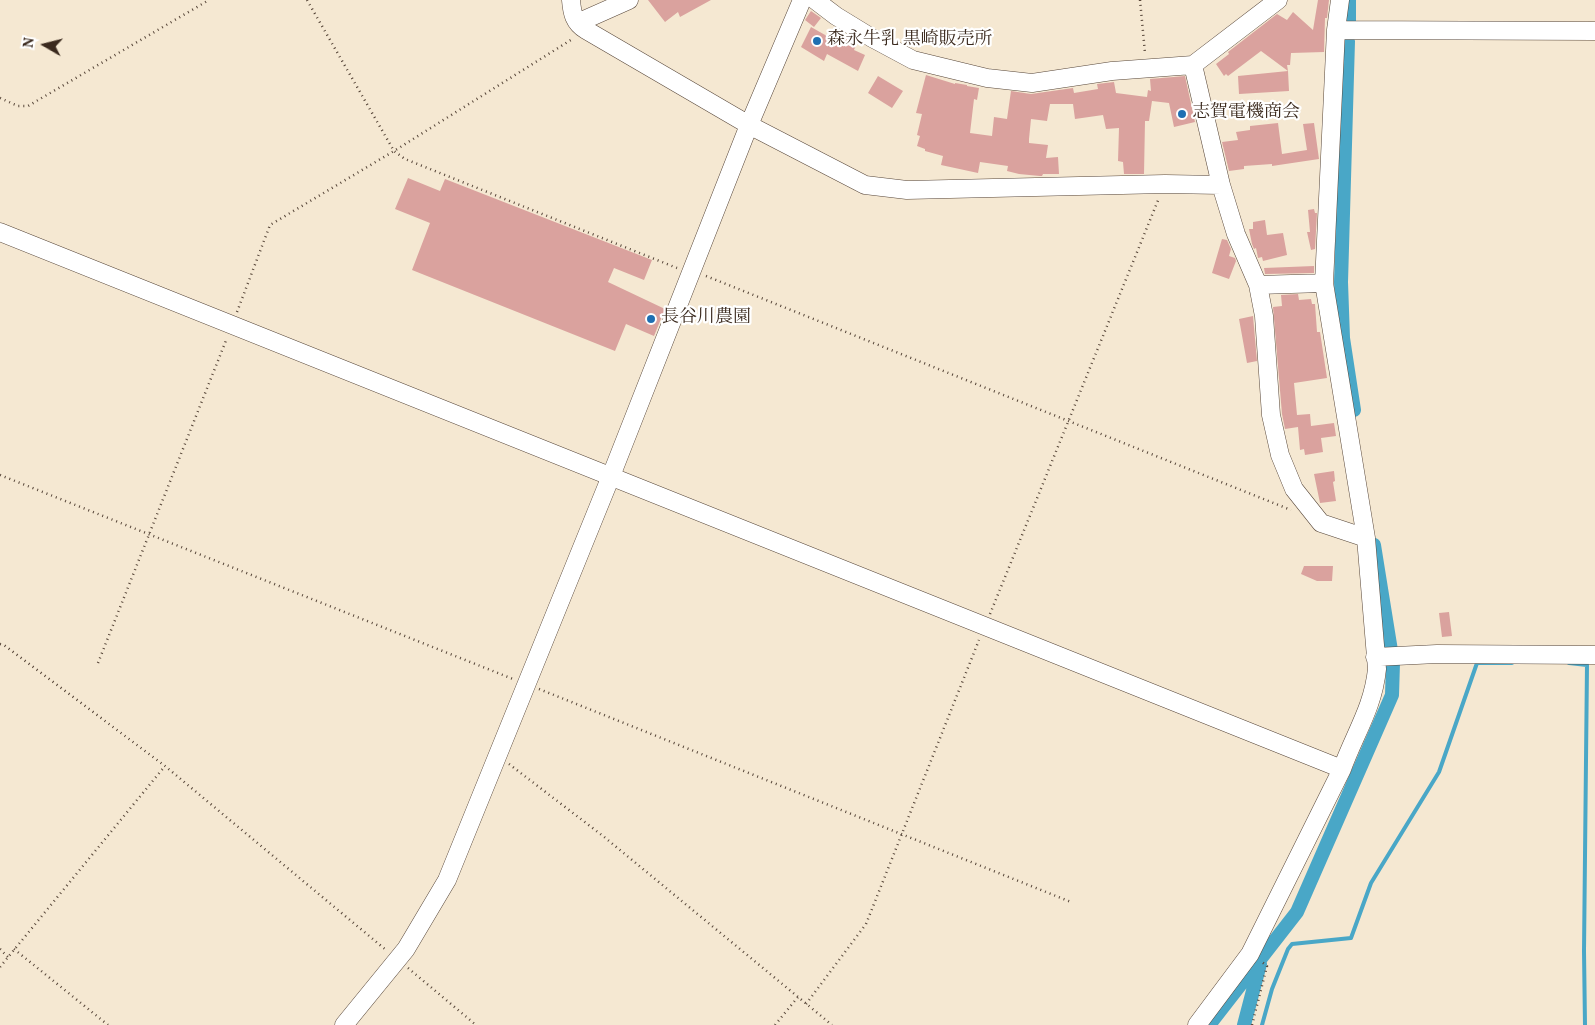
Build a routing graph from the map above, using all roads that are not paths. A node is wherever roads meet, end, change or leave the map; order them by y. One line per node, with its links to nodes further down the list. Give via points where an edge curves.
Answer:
1 (571, 0): 7 (street, via 577,25)
2 (629, 0): 7 (street, via 584,20)
3 (802, 0): 11 (street)
4 (815, 0): 10 (street, via 865,34 913,60 986,78 1032,83 1146,67)
5 (1278, 0): 10 (street)
6 (1340, 0): 8 (street)
7 (586, 30): 11 (street)
8 (1336, 30): 9 (street); 14 (street)
9 (1595, 31)
10 (1193, 65): 12 (street)
11 (749, 126): 12 (street, via 865,185 907,190 1165,184); 16 (street)
12 (1221, 186): 15 (street, via 1236,234)
13 (0, 232): 16 (street)
14 (1324, 283): 15 (street); 17 (street)
15 (1258, 285): 17 (street, via 1264,316 1271,415 1280,455 1294,489 1321,523)
16 (611, 476): 20 (street); 21 (street, via 447,880 406,949)
17 (1366, 538): 19 (street)
18 (1595, 655): 19 (street)
19 (1376, 657): 20 (street, via 1376,682 1369,708)
20 (1342, 769): 22 (street, via 1250,954)
21 (344, 1025)
22 (1197, 1025)

